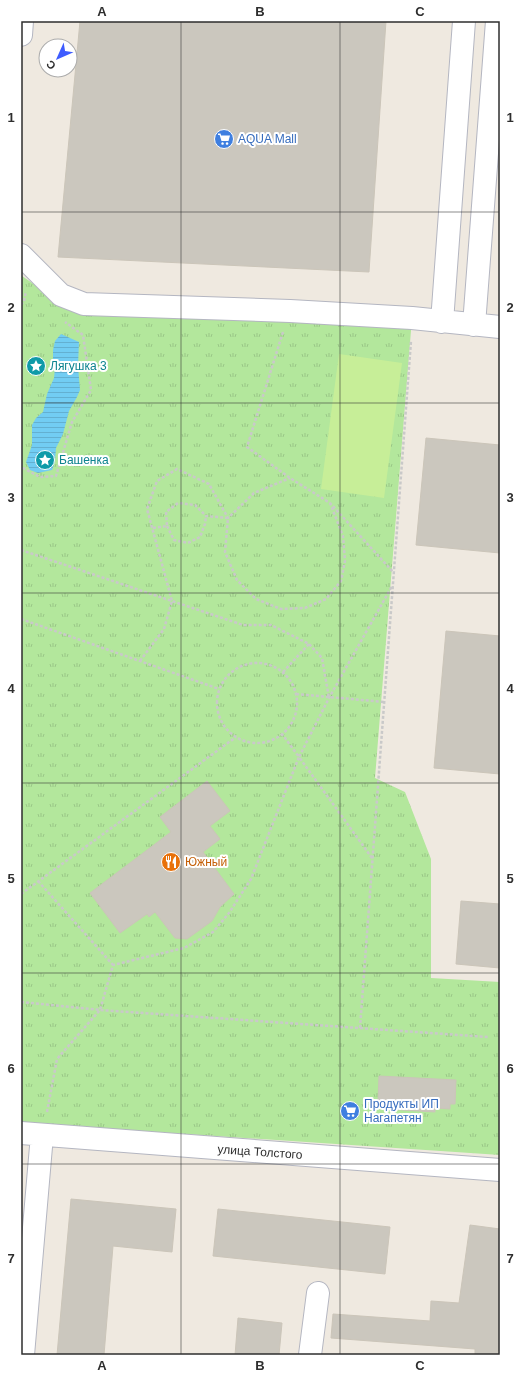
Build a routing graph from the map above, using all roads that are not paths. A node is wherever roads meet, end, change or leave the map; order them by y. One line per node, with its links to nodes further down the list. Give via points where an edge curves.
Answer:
1 (22, 21): 4 (street)
2 (464, 21): 8 (street)
3 (497, 21): 5 (street)
4 (21, 35)
5 (496, 74): 6 (street)
6 (492, 201): 9 (street)
7 (21, 255): 8 (street, via 61,295 84,304 290,311)
8 (442, 322): 9 (street)
9 (474, 325): 10 (street)
10 (500, 327)
11 (32, 1134): 12 (street, улица Толстого); 14 (street)
12 (500, 1170)
13 (318, 1293): 15 (street)
14 (23, 1355)
15 (310, 1355)

